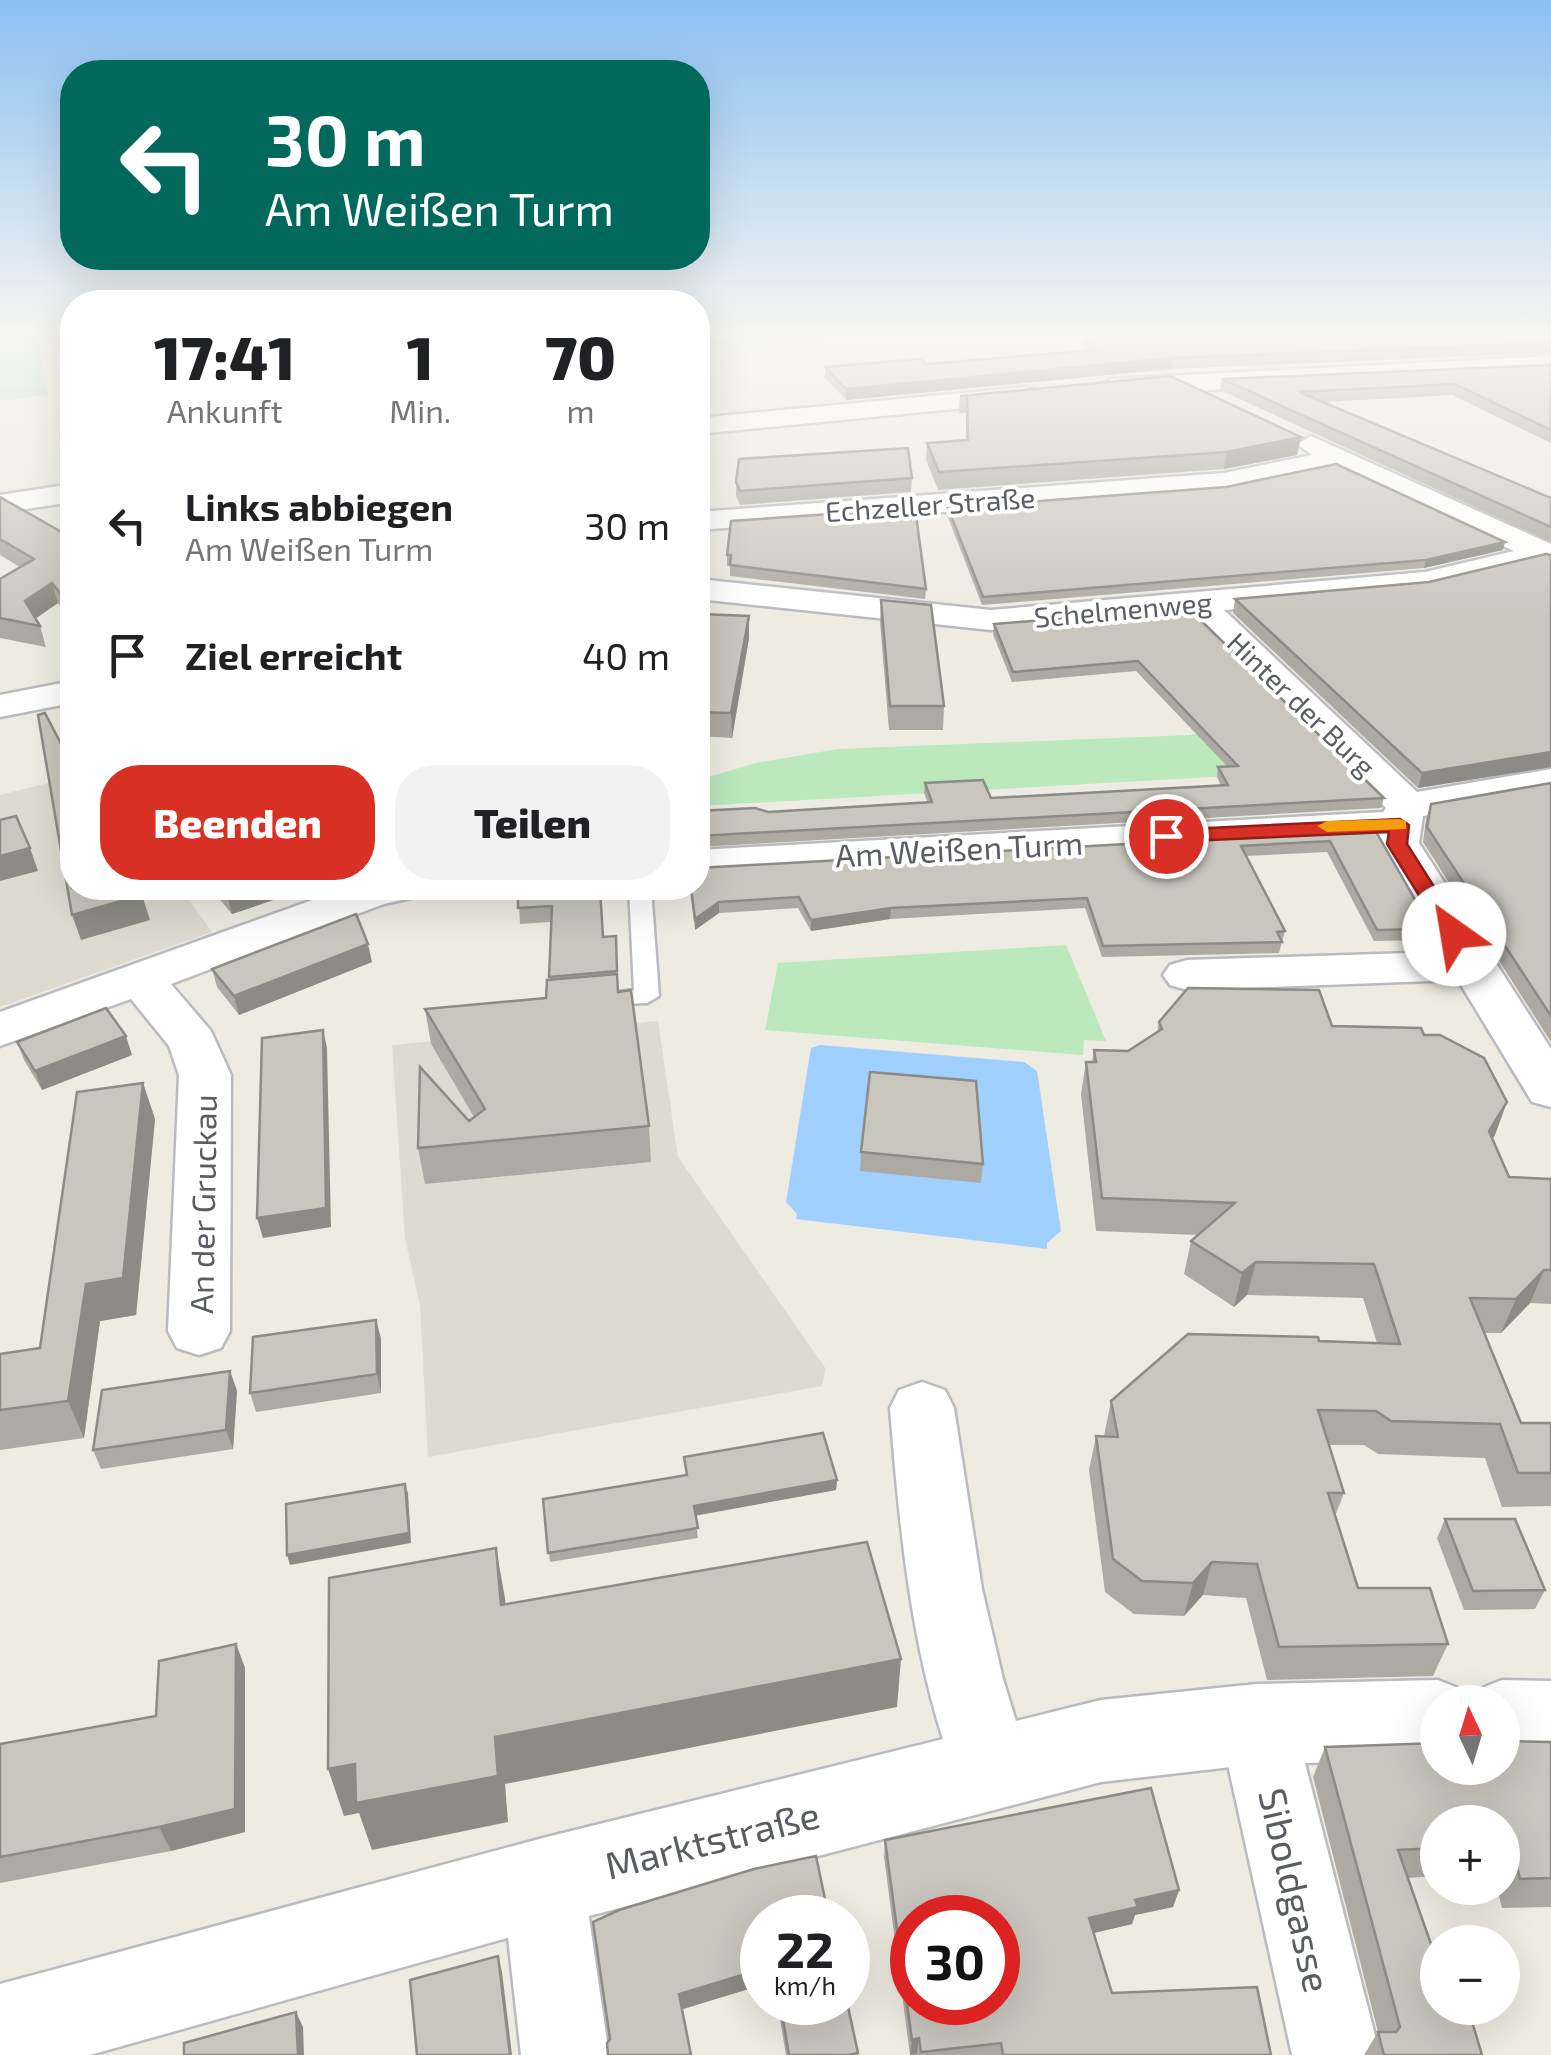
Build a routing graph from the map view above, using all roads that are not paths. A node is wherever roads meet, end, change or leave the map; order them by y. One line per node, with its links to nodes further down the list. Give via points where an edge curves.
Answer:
1 (1290, 435): 2 (street)
2 (1340, 458): 5 (street, Echzeller Straße, via 1224,482); 6 (street)
3 (60, 495): 4 (street)
4 (0, 504)
5 (710, 520)
6 (1548, 554): 8 (street, Schelmenweg, via 1425,582)
7 (710, 590): 8 (street, Schelmenweg, via 991,620)
8 (1196, 602): 12 (street, Hinter der Burg)
9 (60, 694): 10 (street)
10 (0, 706)
11 (1551, 780): 12 (street, Am Weißen Turm)
12 (1404, 815): 13 (street, Am Weißen Turm); 16 (street, via 1397,844)
13 (710, 863)
14 (354, 900): 18 (street)
15 (641, 900): 19 (lane, via 647,996)
16 (1473, 965): 17 (street); 21 (street)
17 (1187, 975)
18 (141, 979): 20 (street); 22 (street, An der Gruckau, via 194,1042 205,1075)
19 (570, 1003)
20 (0, 1030)
21 (1551, 1090)
22 (199, 1330)
23 (922, 1408): 28 (street, via 930,1494 968,1696)
24 (1420, 1720): 27 (street, Marktstraße)
25 (1520, 1720): 26 (street)
26 (1551, 1721)
27 (1257, 1724): 28 (street, Marktstraße, via 1101,1741); 32 (street, Siboldgasse)
28 (991, 1767): 29 (street, Marktstraße)
29 (543, 1883): 30 (street, Marktstraße); 31 (street)
30 (0, 2032)
31 (565, 2055)
32 (1336, 2055)

